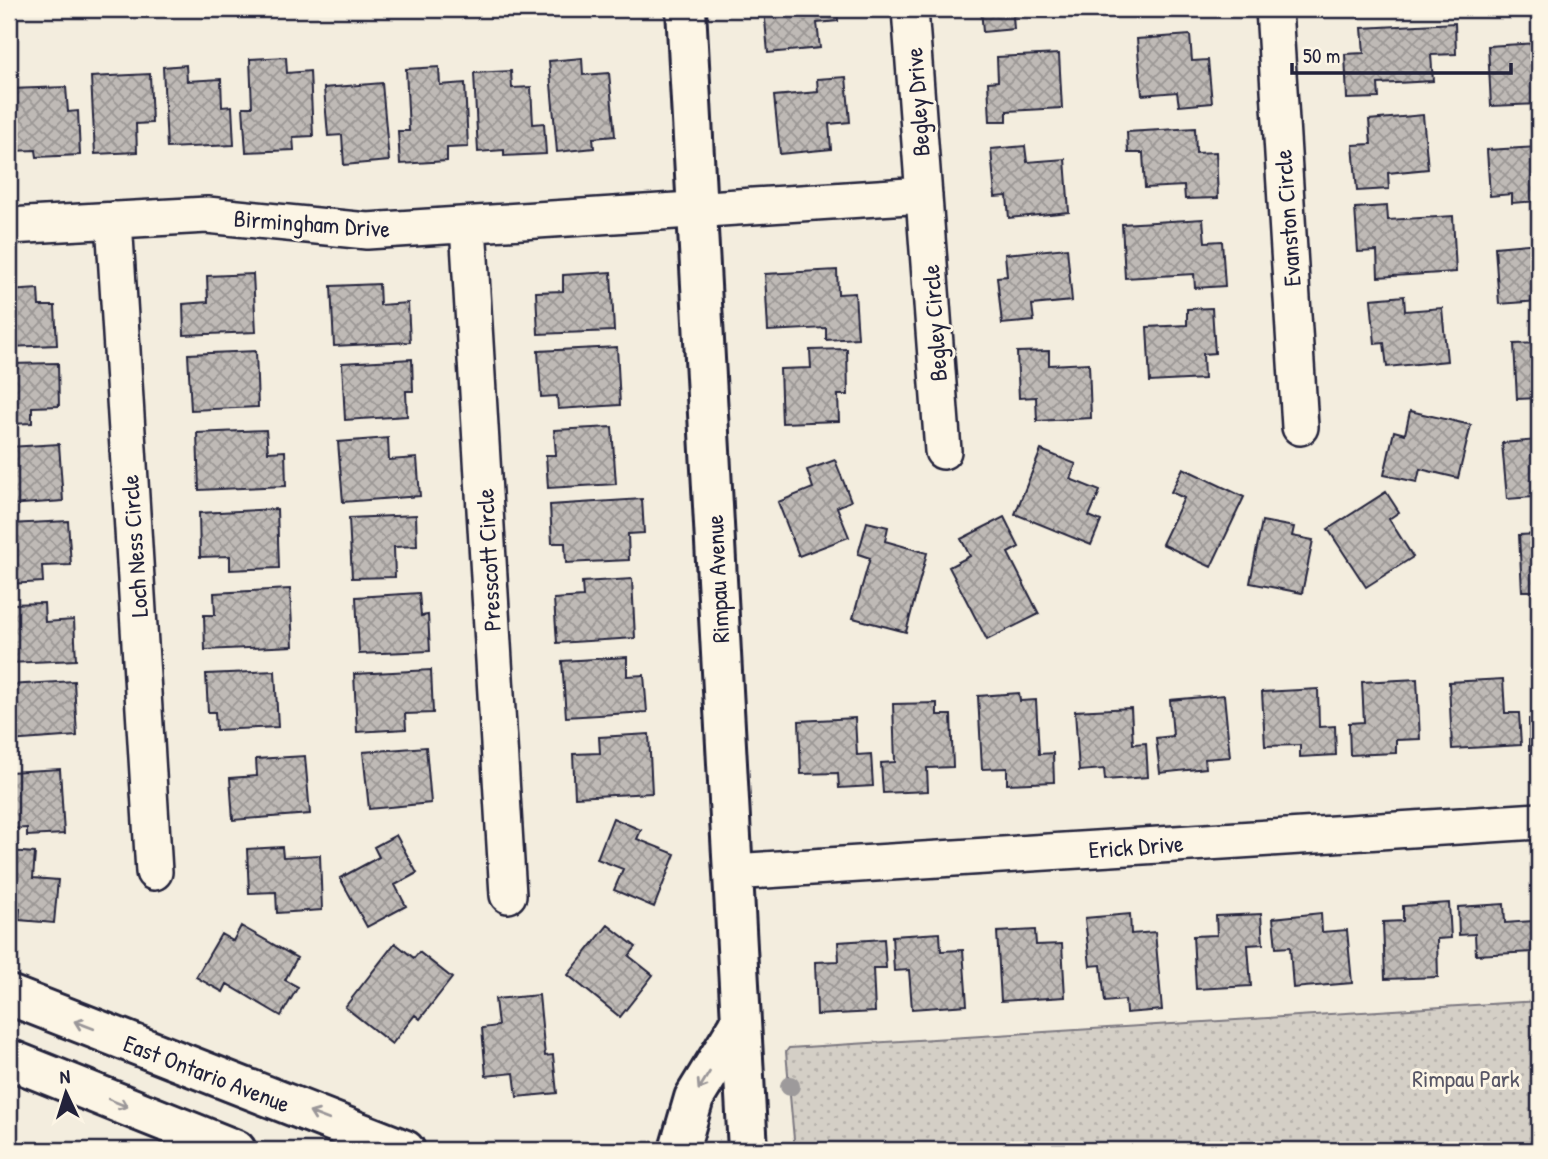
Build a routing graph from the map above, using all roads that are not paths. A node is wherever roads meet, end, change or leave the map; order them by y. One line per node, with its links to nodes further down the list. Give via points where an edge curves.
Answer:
1 (686, 9): 5 (main road, Rimpau Avenue)
2 (910, 9): 4 (street, Begley Drive)
3 (1274, 9): 9 (street, Evanston Circle)
4 (924, 195): 5 (street, Birmingham Drive); 10 (street, Begley Circle)
5 (698, 210): 7 (street, Birmingham Drive); 13 (main road, Rimpau Avenue)
6 (114, 220): 7 (street, Birmingham Drive, via 207,215 367,231); 8 (street, Birmingham Drive); 12 (street, Loch Ness Circle)
7 (468, 225): 14 (street, Presscott Circle)
8 (9, 226)
9 (1300, 428)
10 (943, 452)
11 (1539, 821): 13 (street, Erick Drive)
12 (155, 872)
13 (732, 872): 16 (main road, Rimpau Avenue)
14 (508, 895)
15 (9, 995): 19 (main road, East Ontario Avenue, one-way to 15)
16 (740, 1023): 20 (main road, one-way to 20, via 694,1098); 21 (main road, Rimpau Avenue)
17 (9, 1059): 18 (main road, one-way to 18)
18 (236, 1150)
19 (405, 1150)
20 (679, 1150)
21 (748, 1150)

